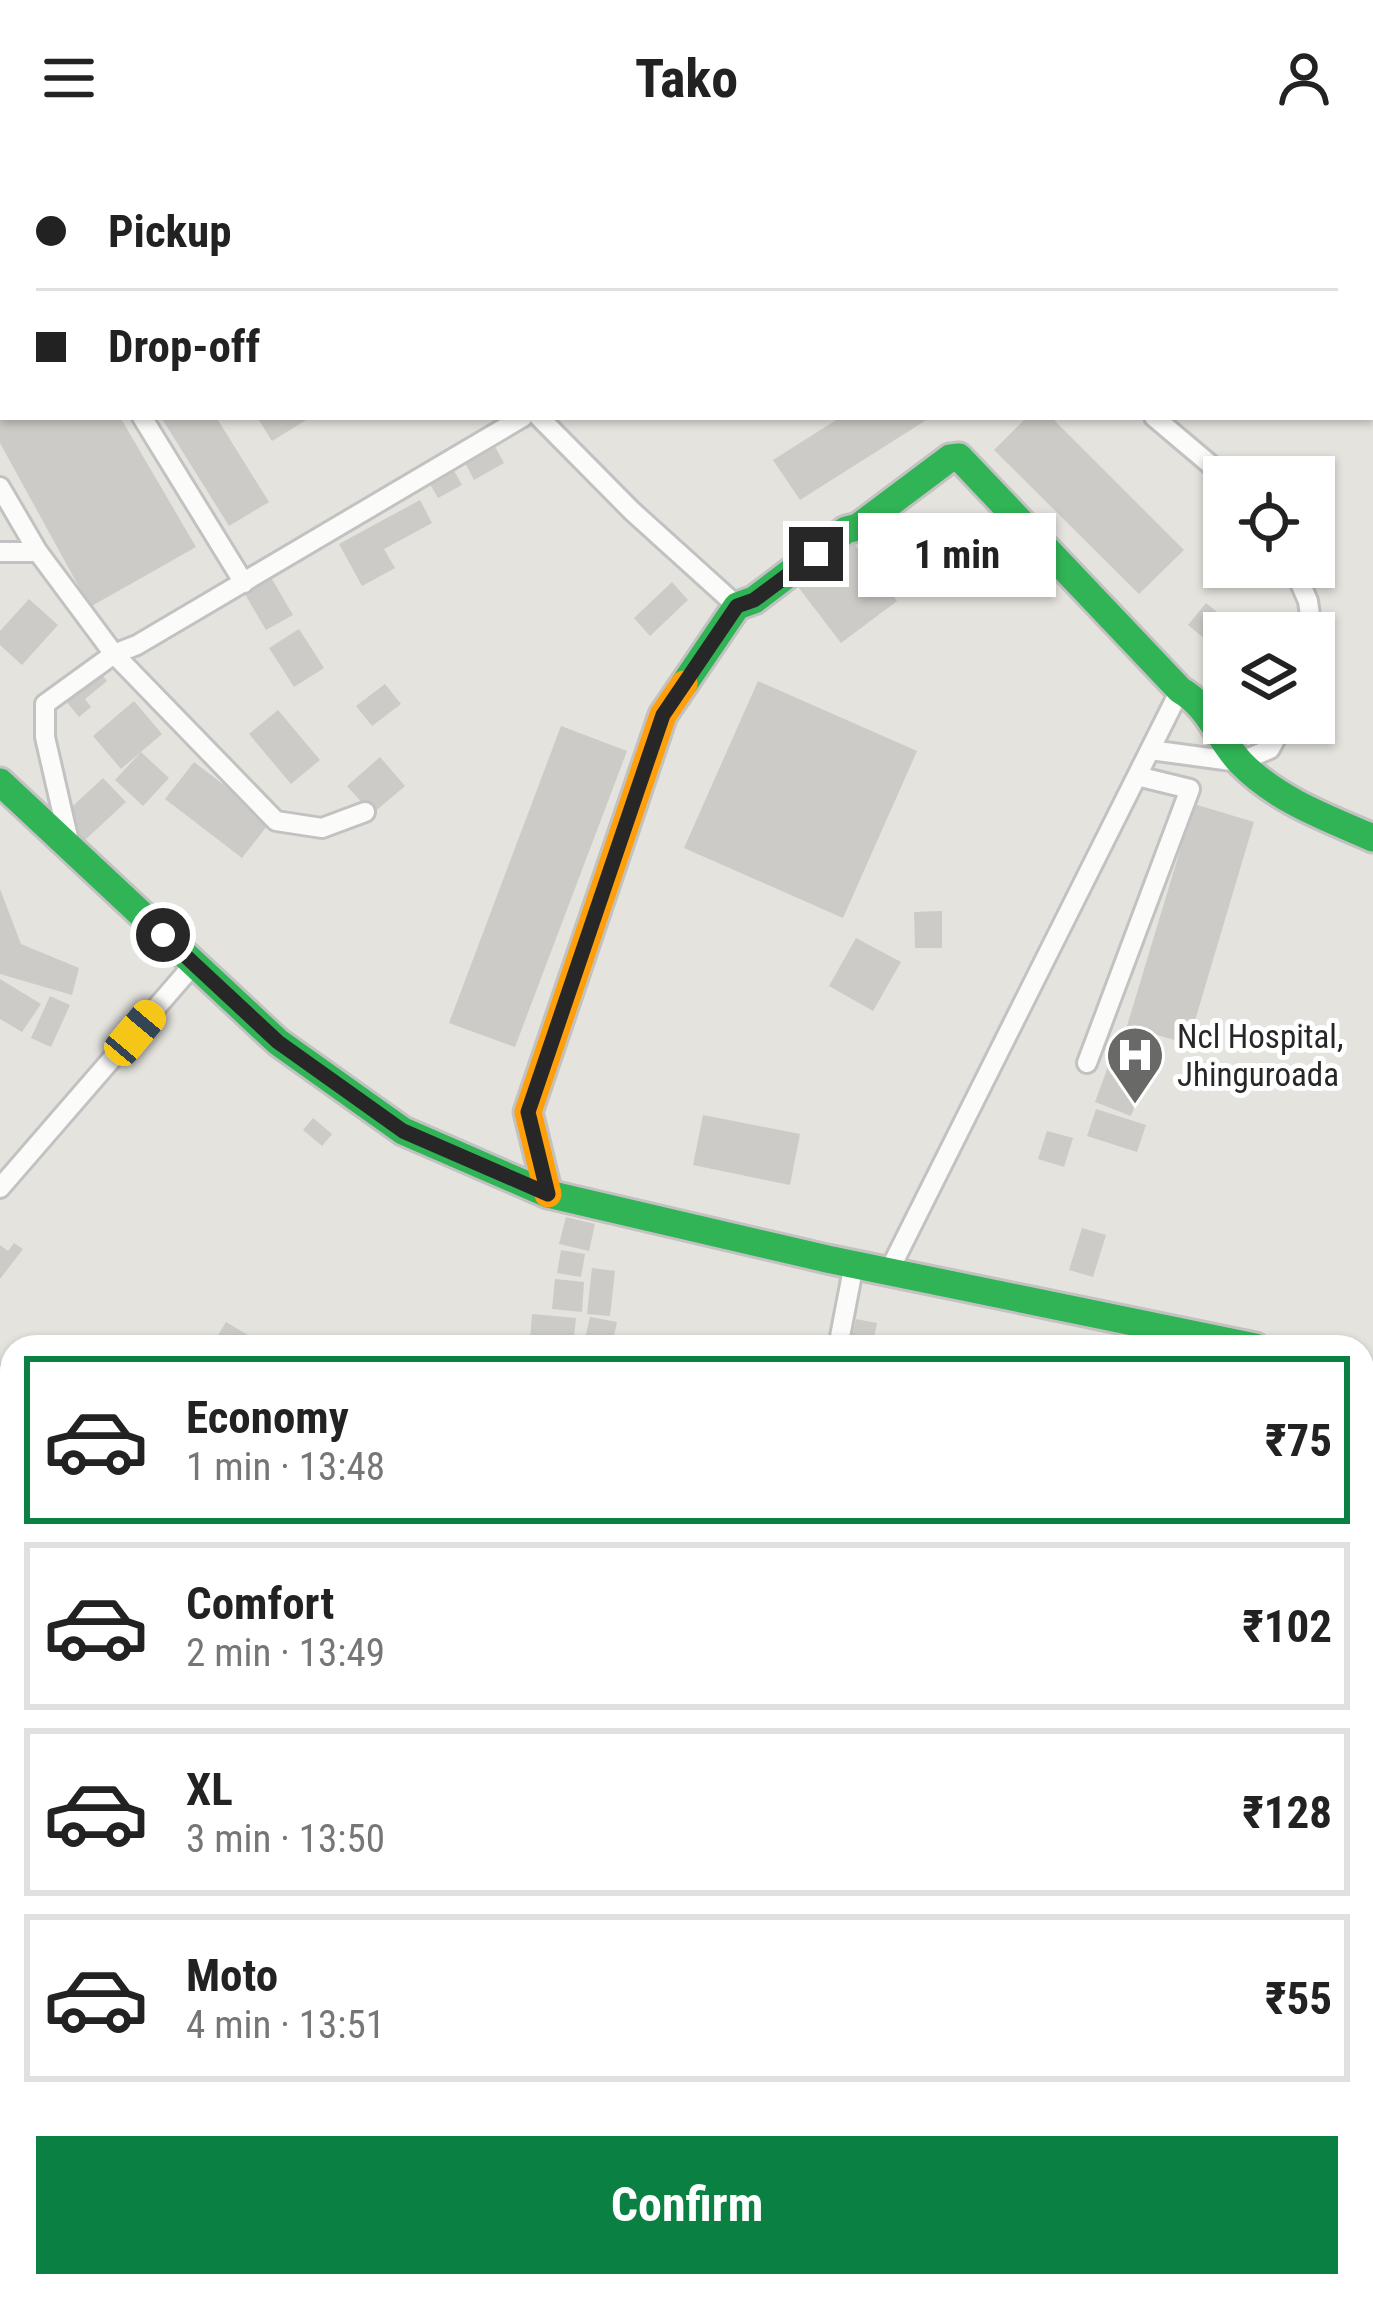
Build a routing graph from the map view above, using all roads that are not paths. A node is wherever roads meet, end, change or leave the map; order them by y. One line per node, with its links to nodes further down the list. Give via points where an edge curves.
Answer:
1 (144, 420): 9 (street)
2 (518, 420): 9 (street)
3 (542, 420): 10 (street)
4 (1158, 420): 5 (street)
5 (1203, 458)
6 (0, 488): 8 (street)
7 (0, 552): 8 (street)
8 (38, 552): 11 (street)
9 (244, 583): 11 (street)
10 (737, 606): 12 (street, via 958,457); 24 (street, via 663,715 528,1112)
11 (114, 654): 18 (street, via 276,821 322,828); 20 (street, via 45,704)
12 (1180, 690): 14 (street); 15 (street, via 1195,697)
13 (1273, 744): 15 (street)
14 (1150, 750): 15 (street); 16 (street)
15 (1239, 762): 19 (street, via 1287,800)
16 (1137, 776): 22 (street, via 1190,789); 26 (street)
17 (0, 782): 20 (street)
18 (365, 812)
19 (1373, 838)
20 (71, 849): 21 (street)
21 (194, 964): 23 (street); 24 (street, via 278,1042 403,1131)
22 (1087, 1063)
23 (0, 1188)
24 (548, 1194): 25 (street)
25 (854, 1264): 26 (street); 27 (street)
26 (889, 1271): 28 (street)
27 (840, 1335)
28 (1197, 1335)

